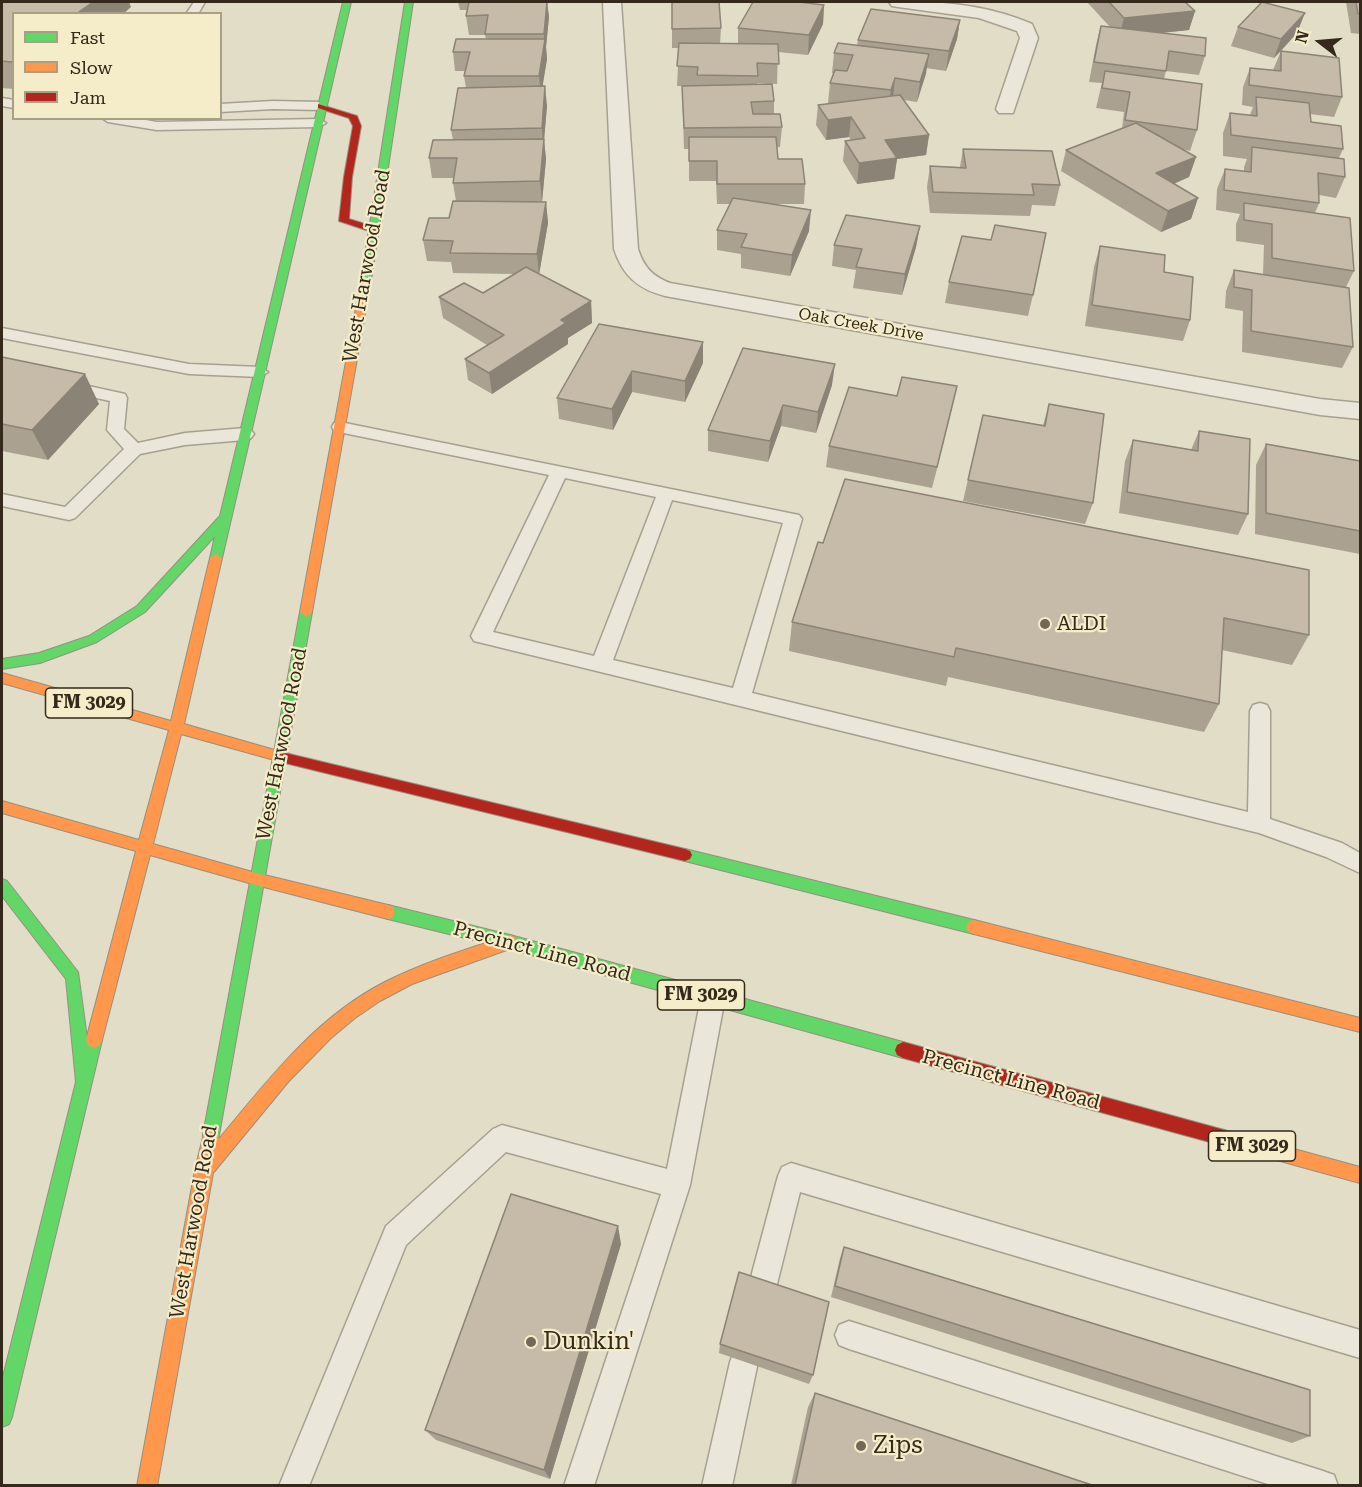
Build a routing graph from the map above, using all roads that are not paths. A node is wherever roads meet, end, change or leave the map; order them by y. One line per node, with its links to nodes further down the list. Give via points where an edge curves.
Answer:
1 (347, 2): 5 (main road)
2 (409, 2): 10 (main road, West Harwood Road)
3 (612, 2): 14 (street, Oak Creek Drive, via 626,249 631,266 646,283 839,322)
4 (898, 2): 7 (street, via 1008,19 1025,28 1029,38)
5 (321, 106): 6 (lane); 9 (main road); 10 (main road, via 353,116 357,126 344,221)
6 (222, 108)
7 (1006, 109)
8 (118, 120): 9 (lane, via 158,126)
9 (319, 123): 12 (main road)
10 (375, 230): 15 (main road, West Harwood Road)
11 (2, 333): 12 (lane, via 189,369)
12 (260, 372): 16 (main road)
13 (55, 383): 17 (lane, via 119,398 115,430)
14 (1360, 411)
15 (340, 427): 18 (lane); 28 (main road, West Harwood Road)
16 (245, 434): 17 (lane, via 185,439); 21 (main road)
17 (134, 449): 20 (lane, via 69,514)
18 (559, 472): 19 (lane); 23 (lane, via 481,636)
19 (666, 493): 23 (lane); 25 (lane, via 793,519)
20 (2, 500)
21 (226, 517): 22 (main road, via 141,609 93,639 40,658); 27 (main road)
22 (2, 664)
23 (601, 664): 25 (lane)
24 (2, 678): 27 (main road, FM 3029)
25 (740, 698): 30 (lane)
26 (1260, 711): 30 (lane)
27 (176, 728): 28 (main road, FM 3029); 31 (main road)
28 (279, 756): 33 (main road, West Harwood Road); 37 (main road, FM 3029)
29 (2, 807): 31 (main road, Precinct Line Road / FM 3029)
30 (1258, 824): 32 (lane, via 1334,850)
31 (145, 846): 33 (main road, Precinct Line Road / FM 3029); 38 (main road)
32 (1360, 864)
33 (256, 879): 35 (main road, Precinct Line Road / FM 3029); 39 (main road, West Harwood Road)
34 (2, 885): 38 (main road, via 73,977)
35 (510, 942): 36 (main road, Precinct Line Road / FM 3029); 39 (main road, via 401,981 354,1010 312,1046)
36 (713, 998): 40 (main road, Precinct Line Road / FM 3029); 41 (lane)
37 (1360, 1025)
38 (83, 1080): 46 (main road)
39 (204, 1170): 47 (main road, West Harwood Road)
40 (1360, 1175)
41 (677, 1185): 48 (lane, via 502,1138 396,1236); 49 (lane)
42 (761, 1292): 44 (lane, via 791,1176)
43 (849, 1335): 51 (lane)
44 (1360, 1344)
45 (744, 1362): 50 (lane)
46 (2, 1417)
47 (147, 1485)
48 (294, 1485)
49 (579, 1485)
50 (717, 1485)
51 (1323, 1485)

